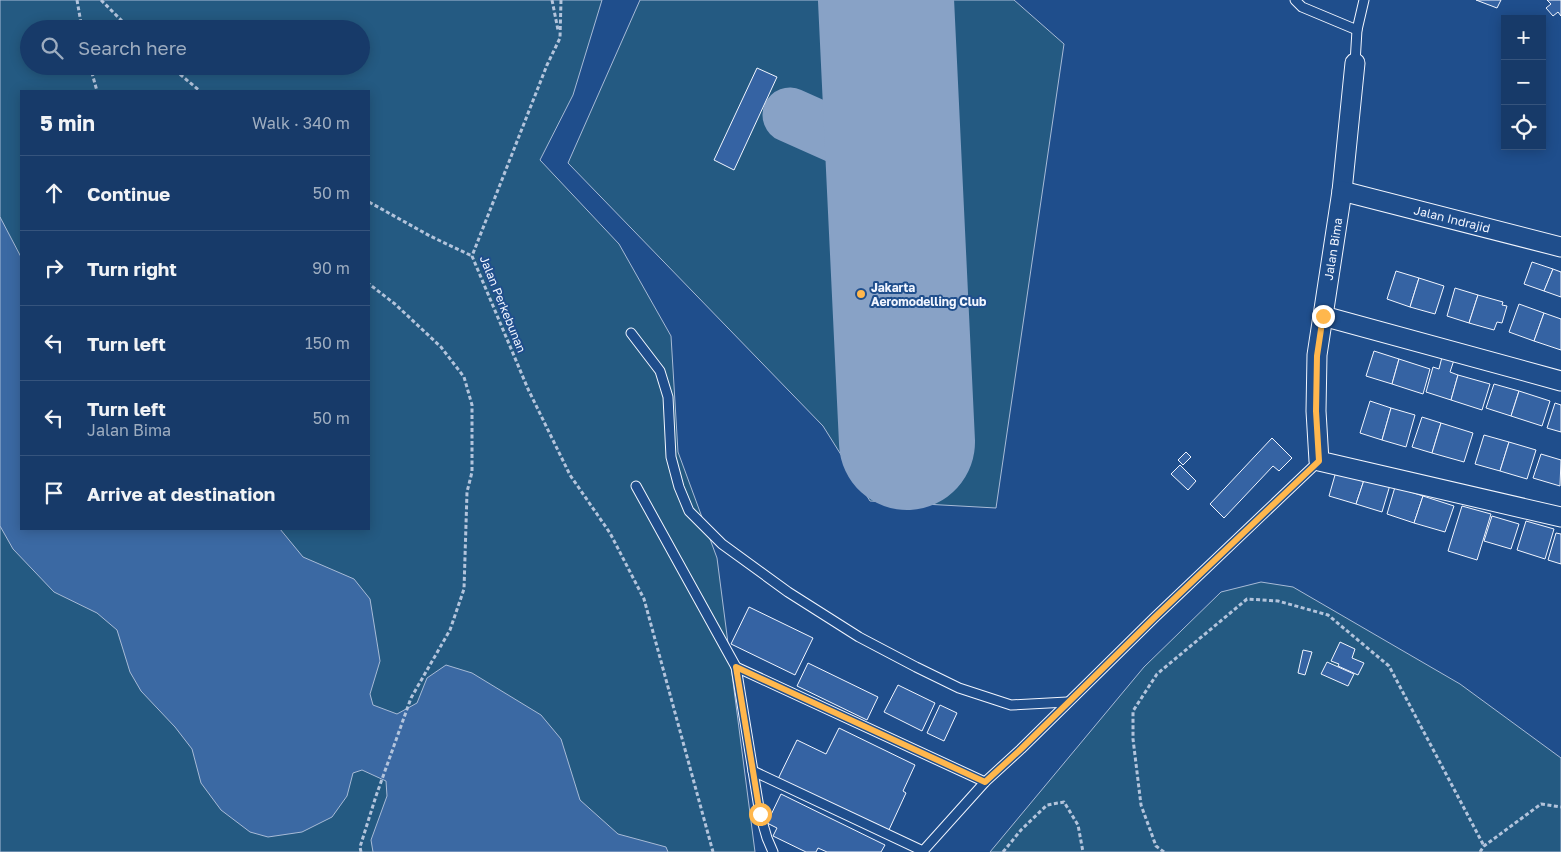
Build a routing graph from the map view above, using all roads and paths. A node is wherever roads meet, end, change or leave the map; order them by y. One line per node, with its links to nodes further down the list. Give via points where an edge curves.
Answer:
1 (77, 0): 7 (path)
2 (102, 0): 8 (path)
3 (552, 0): 10 (path)
4 (561, 0): 10 (path, Jalan Perkebunan)
5 (1295, 0): 9 (lane, via 1302,7)
6 (1364, 0): 9 (lane, Jalan Bima)
7 (80, 20)
8 (121, 20)
9 (1357, 30): 11 (lane, Jalan Bima)
10 (560, 38): 19 (path, Jalan Perkebunan)
11 (1355, 63): 16 (street, Jalan Bima)
12 (93, 75): 14 (path)
13 (181, 75): 15 (path)
14 (97, 90)
15 (199, 90)
16 (1342, 191): 18 (street, Jalan Indrajid); 21 (street, Jalan Bima)
17 (370, 203): 19 (path)
18 (1561, 248)
19 (472, 256): 34 (path, Jalan Perkebunan, via 528,389 570,475 610,533 644,599)
20 (370, 285): 33 (path, via 441,347 464,378 472,405 472,472 467,502 464,589 450,630 411,698)
21 (1323, 316): 23 (street); 24 (street, Jalan Bima, via 1317,356)
22 (631, 333): 28 (lane, via 660,371 668,397 671,457 689,511 722,544 788,592 860,637 959,688 1011,705)
23 (1561, 381)
24 (1319, 461): 26 (street); 28 (lane)
25 (636, 486): 27 (lane)
26 (1561, 516)
27 (736, 667): 29 (lane); 30 (lane)
28 (1067, 702): 30 (lane)
29 (753, 771): 30 (lane, via 923,852); 35 (lane, via 760,814)
30 (985, 782)
31 (1561, 806): 32 (path, via 1542,804)
32 (1484, 846): 38 (path, via 1389,666 1328,615 1278,601 1247,599 1157,674 1133,711 1141,805 1156,846); 39 (path)
33 (360, 852)
34 (713, 852)
35 (773, 852)
36 (1003, 852): 37 (path, via 1047,805 1064,802 1078,825)
37 (1083, 852)
38 (1164, 852)
39 (1480, 852)

